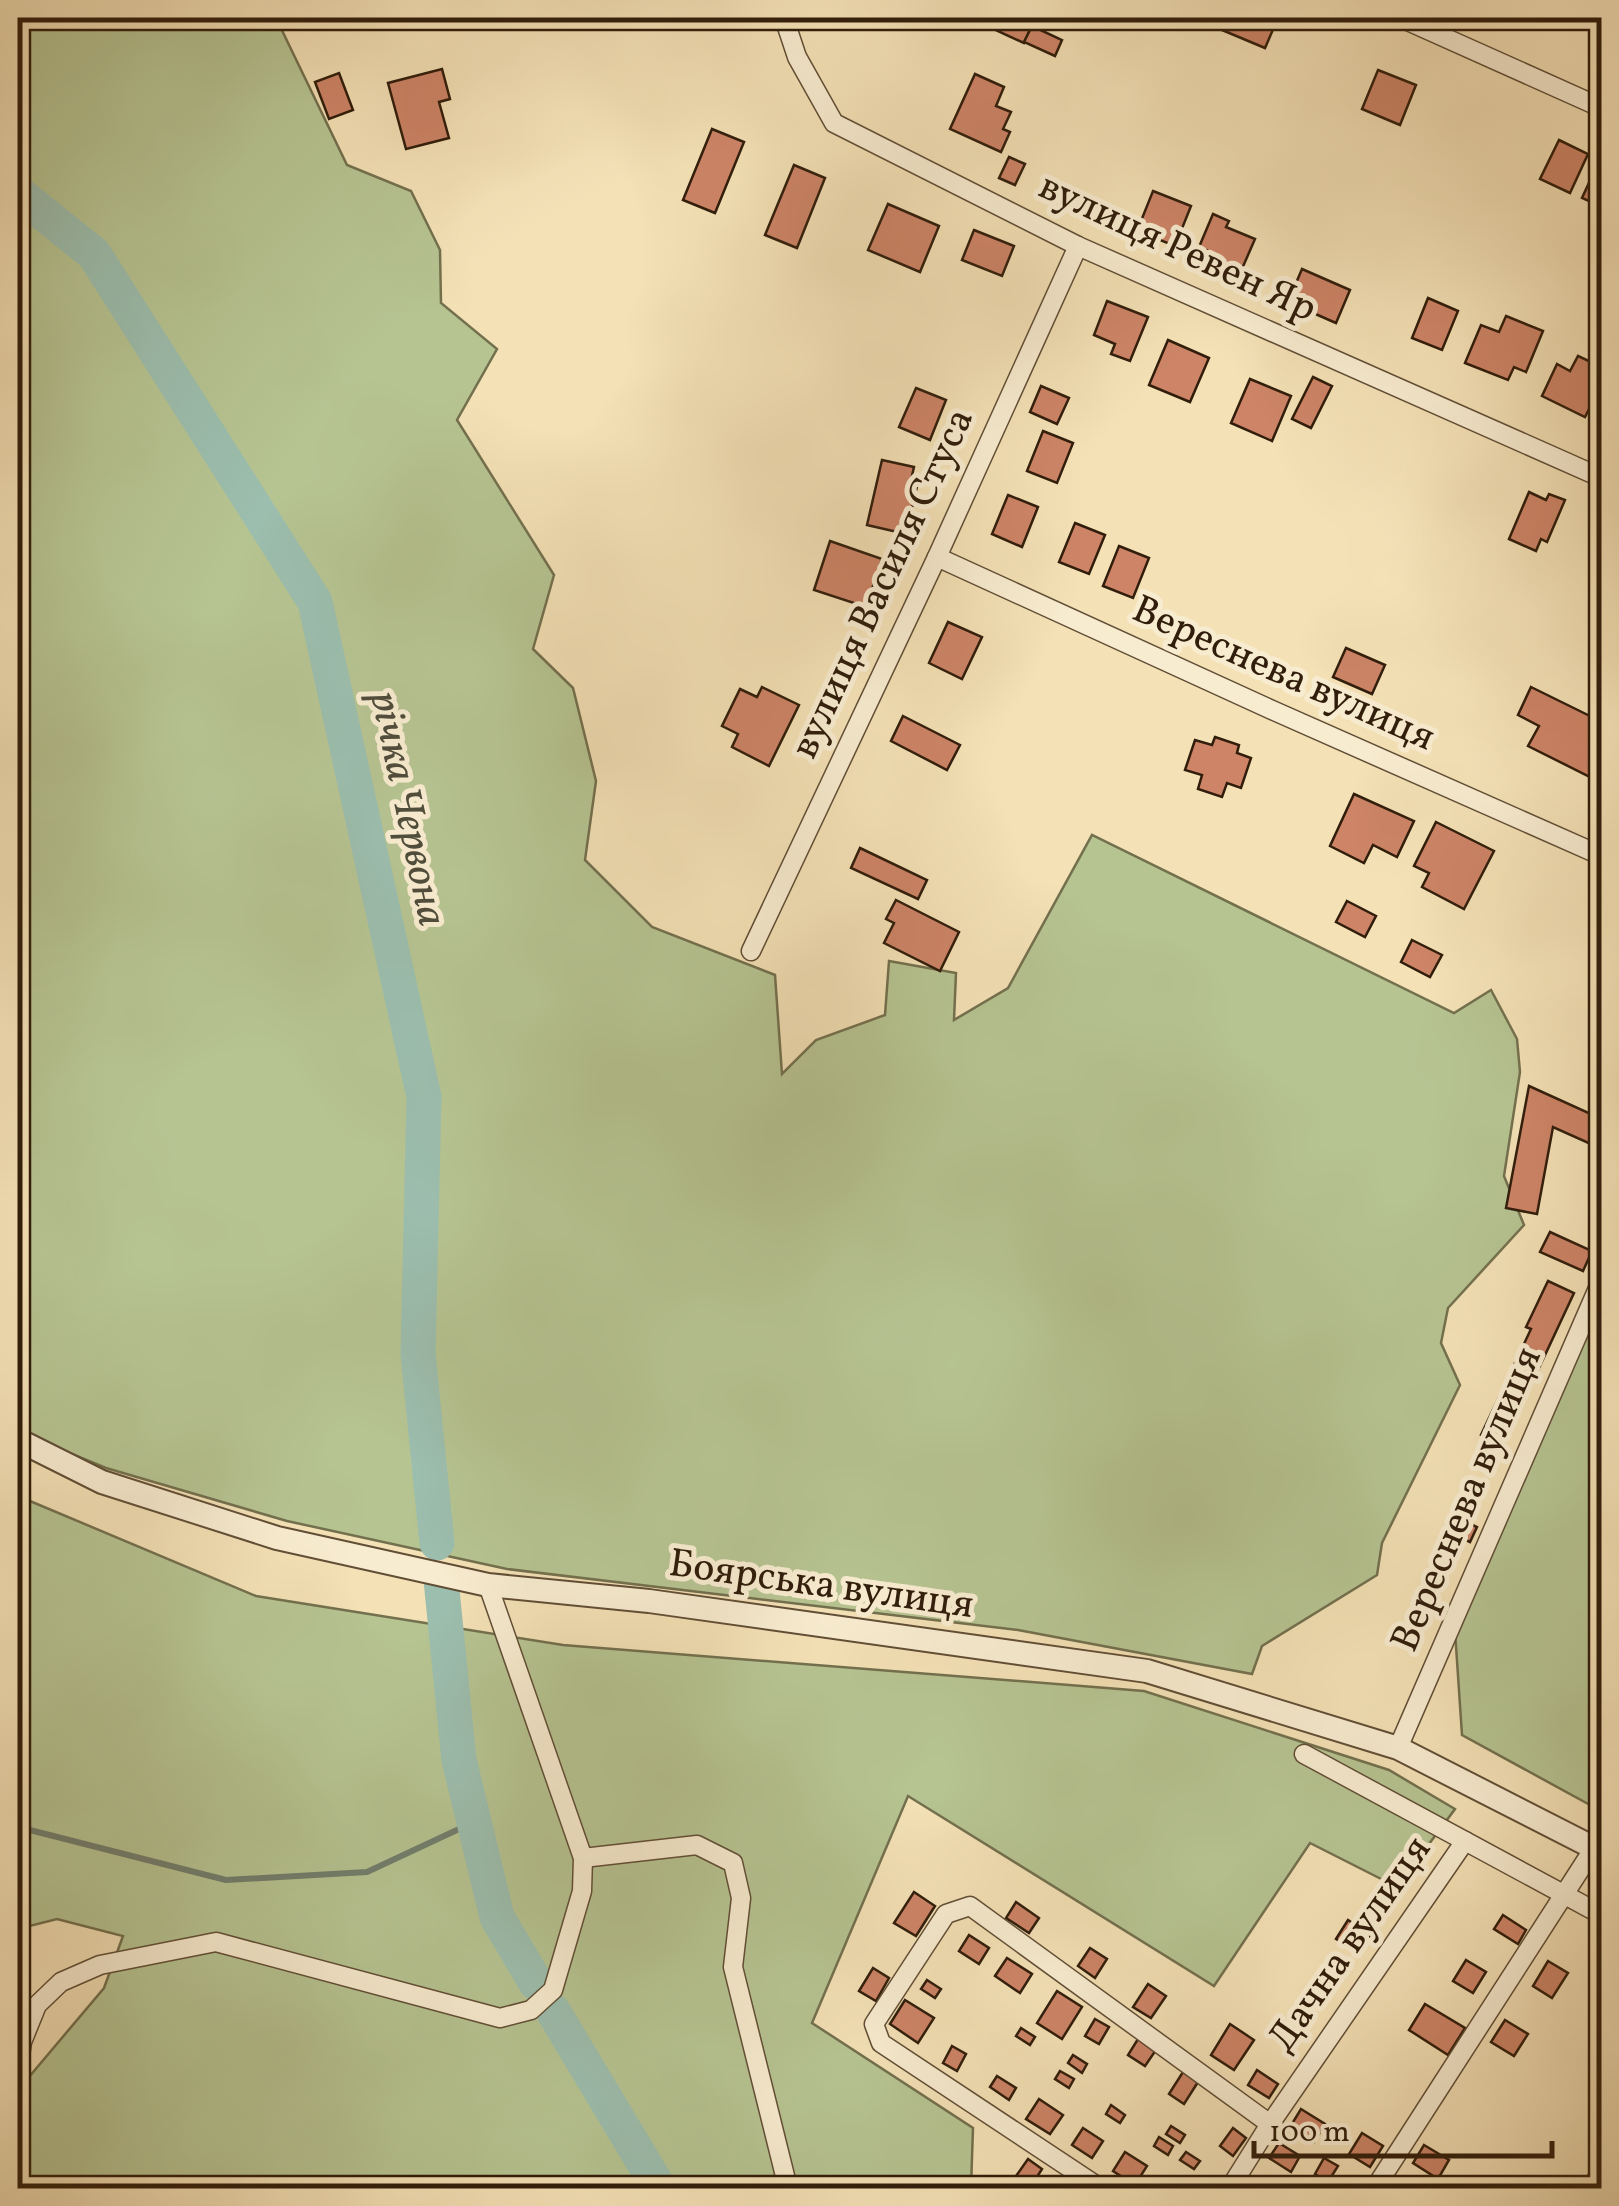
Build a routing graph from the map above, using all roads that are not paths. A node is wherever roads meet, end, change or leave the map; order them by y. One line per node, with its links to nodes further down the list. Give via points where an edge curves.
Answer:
1 (784, 18): 4 (street, вулиця Ревен Яр, via 796,57 834,123)
2 (1401, 18): 3 (street)
3 (1602, 108)
4 (1078, 246): 5 (street, вулиця Ревен Яр); 6 (street, вулиця Василя Стуса)
5 (1602, 478)
6 (937, 557): 7 (street, Вереснева вулиця); 8 (street, вулиця Василя Стуса)
7 (1600, 852)
8 (751, 952)
9 (1602, 1279): 12 (street, Вереснева вулиця)
10 (18, 1440): 11 (street, Боярська вулиця, via 102,1482 277,1538)
11 (488, 1584): 12 (street, Боярська вулиця, via 1148,1671); 16 (street)
12 (1398, 1748): 15 (street, Боярська вулиця)
13 (1304, 1754): 14 (street)
14 (1465, 1841): 17 (street); 20 (street, Дачна вулиця)
15 (1598, 1850): 17 (street)
16 (583, 1858): 19 (street, via 582,1891 553,1990 531,2010 500,2018 216,1942 100,1965 61,1982 37,2005); 22 (street, via 696,1846 733,1863 741,1898 733,1967)
17 (1565, 1895): 18 (street); 25 (street)
18 (1602, 1914)
19 (18, 2069)
20 (1270, 2124): 23 (street, via 970,1906 946,1914 874,2024 881,2042); 24 (street, Дачна вулиця)
21 (1602, 2172): 26 (street)
22 (788, 2188)
23 (1100, 2188)
24 (1230, 2188)
25 (1376, 2188)
26 (1590, 2188)

